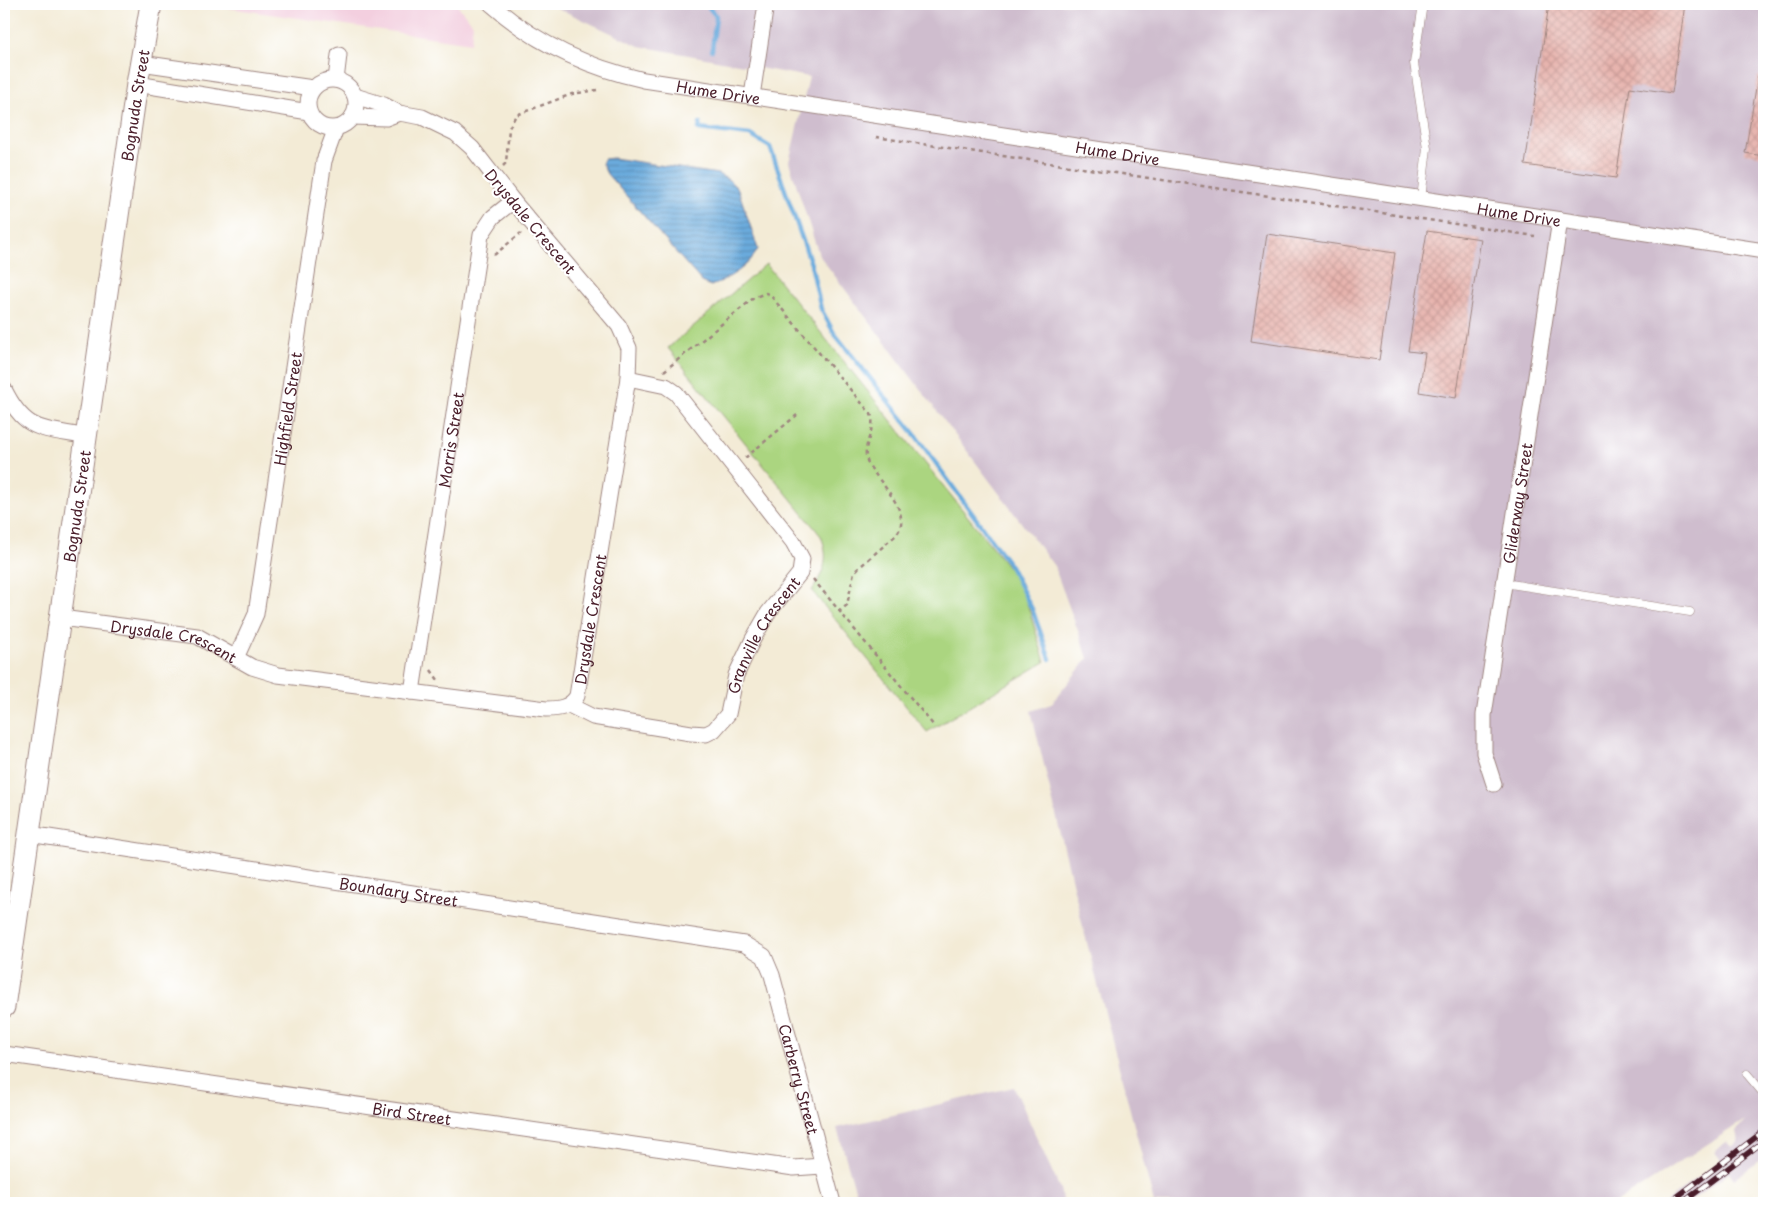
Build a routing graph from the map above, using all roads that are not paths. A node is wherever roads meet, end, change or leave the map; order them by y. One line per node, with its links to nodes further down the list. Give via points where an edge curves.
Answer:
1 (151, 4): 6 (street, Bognuda Street)
2 (491, 4): 11 (street, Hume Drive, via 545,44 586,64 644,80)
3 (766, 4): 11 (street)
4 (1423, 4): 16 (lane, via 1414,64 1427,148)
5 (339, 55): 7 (street)
6 (141, 63): 8 (street, Bognuda Street); 9 (street)
7 (336, 80): 9 (street, via 324,81); 10 (street, via 345,84)
8 (137, 84): 12 (street); 22 (street, Bognuda Street)
9 (313, 88): 12 (street)
10 (355, 96): 13 (street, Drysdale Crescent); 14 (street)
11 (752, 96): 16 (street, Hume Drive)
12 (309, 112): 15 (street)
13 (399, 113): 14 (street, Drysdale Crescent, via 386,118); 17 (street, Drysdale Crescent, via 422,118 455,134 472,148)
14 (352, 117): 15 (street, via 348,122)
15 (329, 127): 26 (street, Highfield Street, via 331,145 326,154 256,614)
16 (1420, 200): 18 (street, Hume Drive)
17 (513, 201): 20 (street, Drysdale Crescent, via 619,326 629,348); 27 (street, Morris Street, via 493,217 481,235)
18 (1560, 220): 19 (street, Hume Drive); 23 (street, Gliderway Street)
19 (1764, 251)
20 (628, 378): 28 (street, Drysdale Crescent, via 580,683 577,696); 28 (street, Granville Crescent, via 666,386 676,393 799,550 802,566 797,580 760,625 736,675 728,714 714,730 706,734 691,733 593,717)
21 (4, 389): 22 (street, via 18,414 33,426)
22 (88, 436): 25 (street, Bognuda Street)
23 (1504, 583): 24 (lane); 29 (street, Gliderway Street, via 1482,731 1484,753)
24 (1690, 612)
25 (61, 618): 26 (street, Drysdale Crescent, via 190,635); 30 (street, Bognuda Street)
26 (236, 658): 27 (street, Drysdale Crescent, via 278,675)
27 (412, 692): 28 (street, Drysdale Crescent, via 546,709)
28 (569, 705)
29 (1494, 784)
30 (29, 834): 31 (street, Boundary Street, via 714,938 744,944); 32 (street, Bognuda Street)
31 (764, 956): 36 (street, Carberry Street, via 772,975)
32 (4, 1007)
33 (4, 1054): 36 (street, Bird Street, via 794,1168)
34 (1747, 1074): 35 (lane)
35 (1764, 1094)
36 (822, 1166): 37 (street, Carberry Street)
37 (833, 1203)

